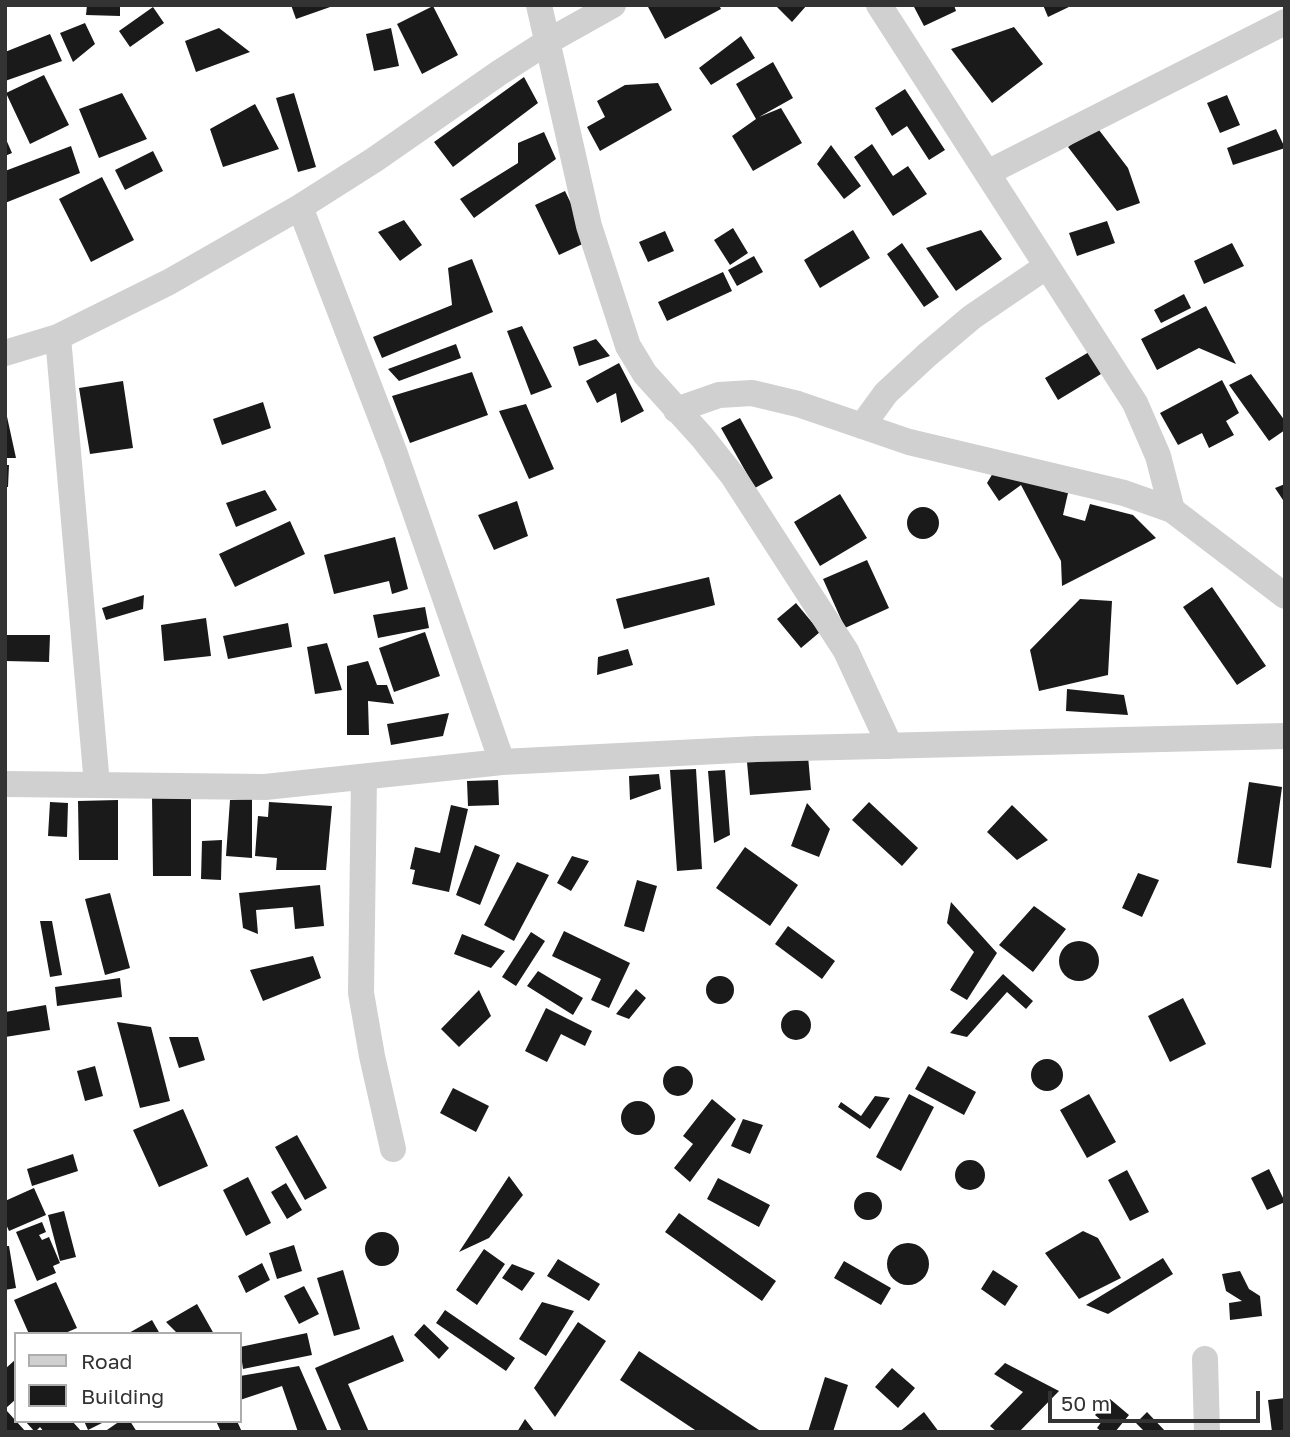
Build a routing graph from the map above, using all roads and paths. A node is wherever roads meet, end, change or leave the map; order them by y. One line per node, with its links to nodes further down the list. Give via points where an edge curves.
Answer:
1 (539, 5): 5 (street)
2 (613, 5): 5 (street)
3 (879, 5): 6 (street)
4 (1285, 22): 6 (street)
5 (547, 42): 7 (street); 11 (street, via 589,226 628,346)
6 (987, 173): 8 (street)
7 (300, 207): 9 (street, via 169,282); 17 (street, via 395,454)
8 (1047, 266): 12 (street, via 972,317 927,355 886,393); 13 (street, via 1135,403 1158,456)
9 (58, 337): 10 (street); 20 (street)
10 (5, 353)
11 (676, 410): 12 (street, via 719,395 752,393); 16 (street, via 733,476 846,651)
12 (862, 426): 13 (street, via 909,442 1124,493)
13 (1172, 510): 14 (street)
14 (1285, 596)
15 (1285, 736): 16 (street)
16 (890, 746): 17 (street)
17 (502, 762): 18 (street)
18 (363, 778): 20 (street, via 265,788); 21 (street, via 361,993)
19 (5, 784): 20 (street)
20 (97, 785)
21 (393, 1149)
22 (1205, 1359): 23 (street)
23 (1208, 1432)

